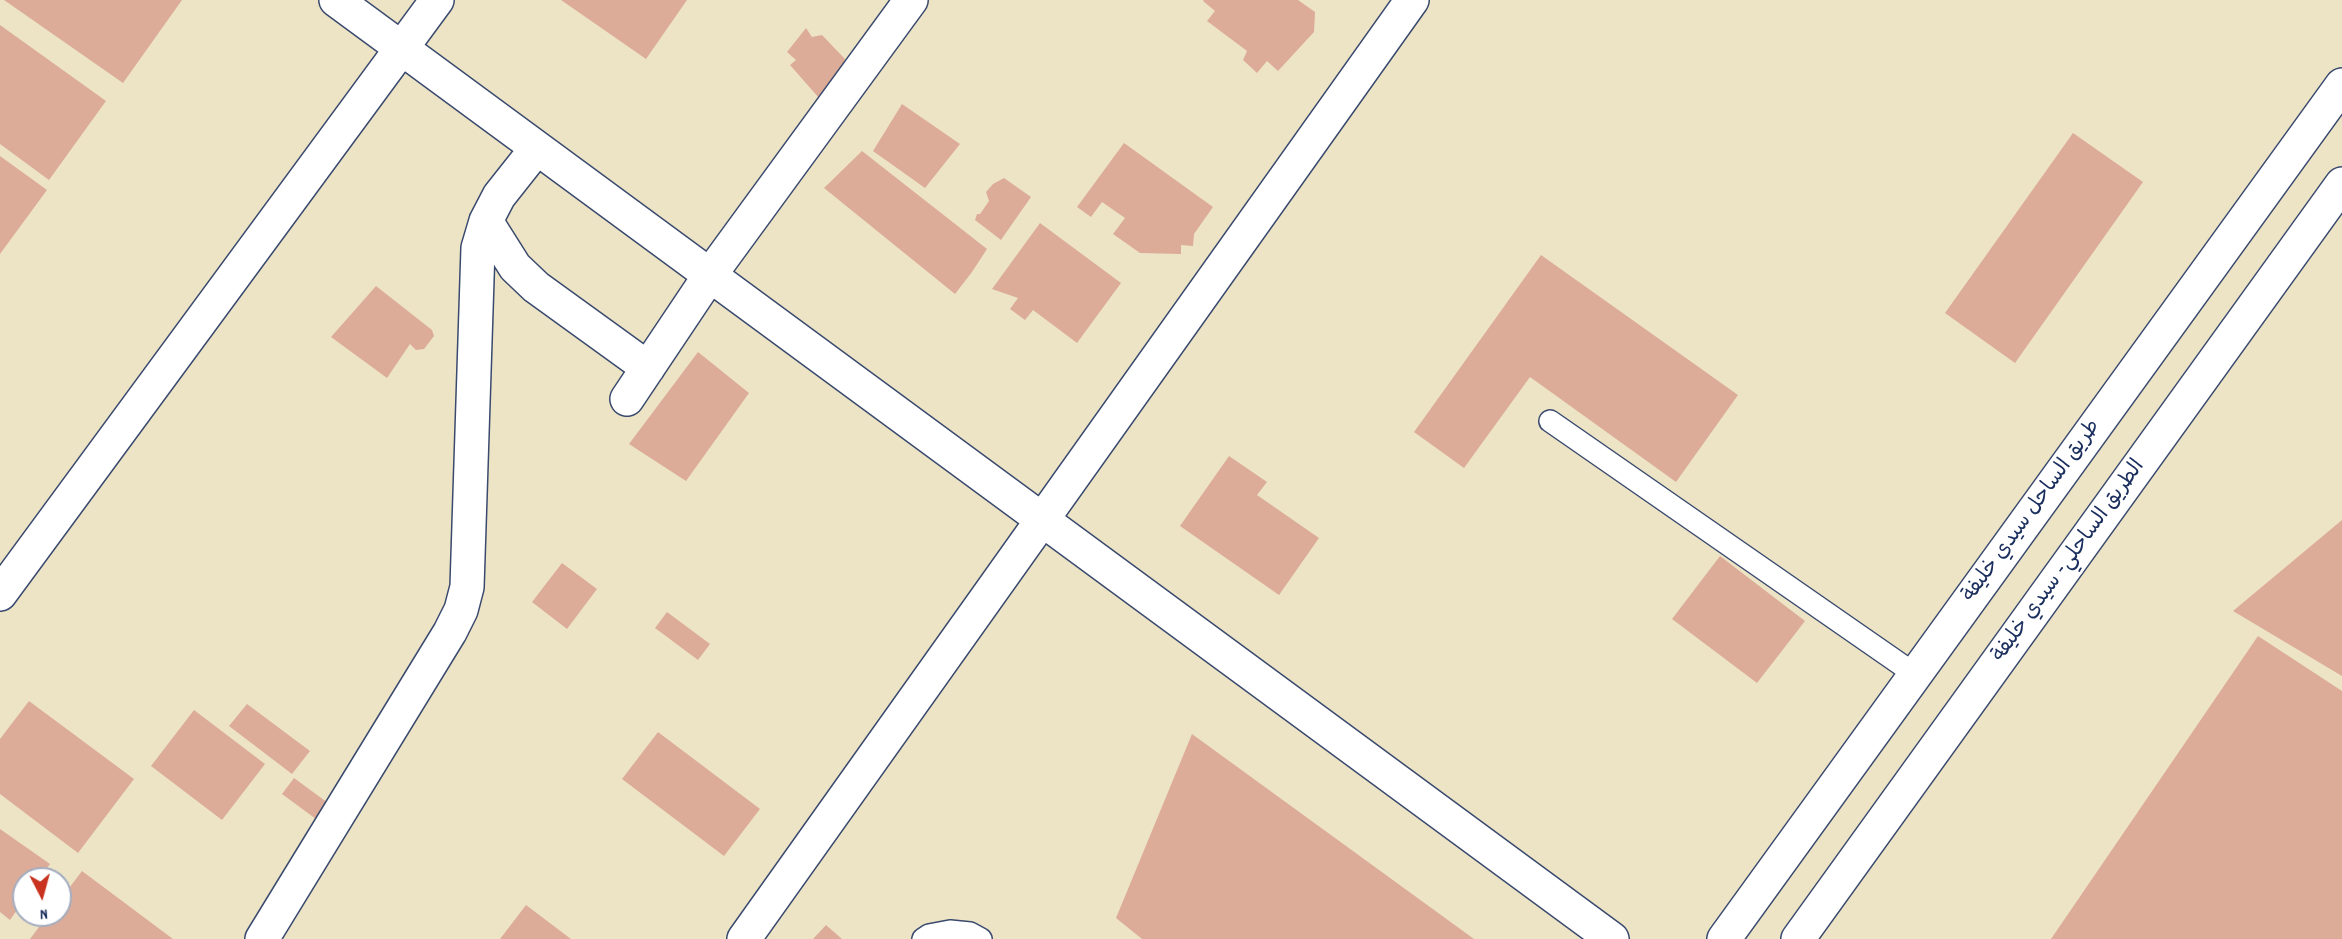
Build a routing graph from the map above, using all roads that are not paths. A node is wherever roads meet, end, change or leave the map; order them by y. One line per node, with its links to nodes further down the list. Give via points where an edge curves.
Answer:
1 (336, 0): 5 (main road)
2 (437, 0): 5 (main road)
3 (911, 0): 10 (main road)
4 (1412, 0): 14 (main road)
5 (402, 49): 7 (main road); 15 (main road)
6 (2342, 85): 16 (main road, طريق الساحل سيدي خليفة)
7 (537, 148): 9 (main road, via 499,196); 10 (main road)
8 (2342, 184): 23 (main road, الطريق الساحلي- سيدي خليفة)
9 (486, 221): 11 (main road, via 515,267 536,287); 17 (main road, via 478,248 467,579 461,610)
10 (710, 275): 11 (main road); 14 (main road)
11 (648, 368): 12 (main road)
12 (627, 399)
13 (1550, 421): 16 (lane)
14 (1043, 520): 18 (main road); 21 (main road)
15 (0, 594)
16 (1916, 675): 22 (main road, طريق الساحل سيدي خليفة)
17 (262, 939)
18 (744, 939)
19 (923, 939): 20 (lane, via 950,931 970,933)
20 (981, 939)
21 (1611, 939)
22 (1724, 939)
23 (1798, 939)

